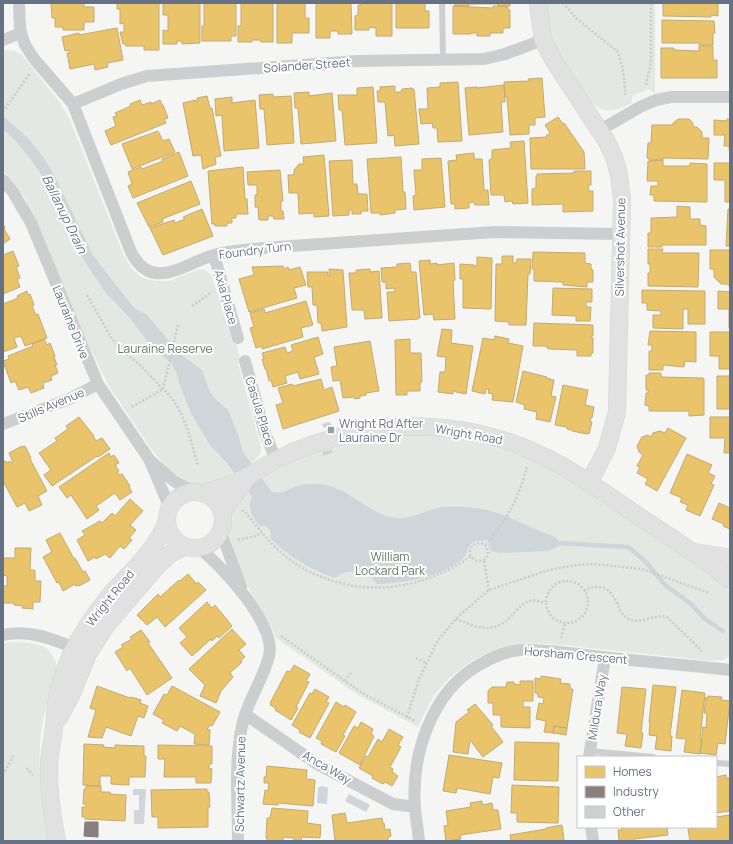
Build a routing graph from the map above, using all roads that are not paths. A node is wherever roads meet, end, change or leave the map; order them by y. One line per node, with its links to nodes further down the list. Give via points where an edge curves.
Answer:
1 (20, 3): 4 (street, Foundry Turn)
2 (442, 3): 7 (lane)
3 (538, 3): 6 (street, Silvershot Avenue)
4 (21, 33): 5 (street); 9 (street, Foundry Turn, via 35,60)
5 (3, 40)
6 (543, 40): 7 (street, Solander Street, via 484,59); 10 (street, Silvershot Avenue)
7 (443, 60): 9 (street, Solander Street, via 358,61 147,76)
8 (730, 97): 10 (street, via 671,97 656,100)
9 (73, 104): 13 (street, Foundry Turn, via 129,247 139,264 152,273 164,274)
10 (600, 130): 12 (street, Silvershot Avenue, via 614,157 619,175 622,200)
11 (3, 180): 16 (street, Lauraine Drive, via 31,222)
12 (621, 234): 13 (street, Foundry Turn, via 494,232 263,248); 21 (street, Silvershot Avenue, via 617,412 607,448)
13 (214, 255): 14 (street, Axia Place)
14 (238, 338)
15 (245, 361): 19 (street, Casula Place)
16 (98, 384): 17 (street, Stills Avenue, via 69,399); 18 (street, Lauraine Drive)
17 (3, 424)
18 (148, 459): 22 (street, Lauraine Drive, via 174,481); 24 (street, Lauraine Drive)
19 (271, 463): 20 (street, Wright Road); 21 (street, Wright Road, via 313,444 354,432 392,427 432,427 491,436 512,442 558,464)
20 (242, 481): 22 (street, Wright Road); 23 (street, Wright Road)
21 (589, 483): 27 (street, Wright Road)
22 (199, 493): 23 (street, via 215,500); 24 (street, via 186,493 179,497)
23 (222, 512): 25 (street)
24 (168, 515): 26 (street, via 168,528 174,539); 32 (street, Wright Road, via 162,534 149,552 92,618)
25 (227, 538): 26 (street); 30 (street, Schwartz Avenue)
26 (192, 547): 30 (street, Schwartz Avenue, via 219,565); 32 (street, Wright Road, via 170,554)
27 (693, 552): 28 (street, Wright Road); 29 (street, Wright Road)
28 (730, 558)
29 (730, 580)
30 (244, 595): 35 (street, Schwartz Avenue, via 266,628 270,643 269,657)
31 (3, 635): 32 (street, via 38,635)
32 (81, 651): 42 (street, Wright Road, via 60,683 56,705 49,781)
33 (605, 657): 34 (street, Horsham Crescent); 36 (street, Mildura Way); 40 (street, Horsham Crescent, via 521,650 501,655 468,672 444,696 427,726 416,773)
34 (730, 670)
35 (245, 714): 40 (street, Anca Way, via 317,764 393,804); 43 (street, Schwartz Avenue, via 238,756)
36 (590, 754): 37 (lane)
37 (632, 756)
38 (717, 763): 39 (lane)
39 (730, 764)
40 (415, 807): 44 (street, Horsham Crescent)
41 (591, 828): 45 (street)
42 (57, 841)
43 (238, 841)
44 (419, 841)
45 (592, 841)

